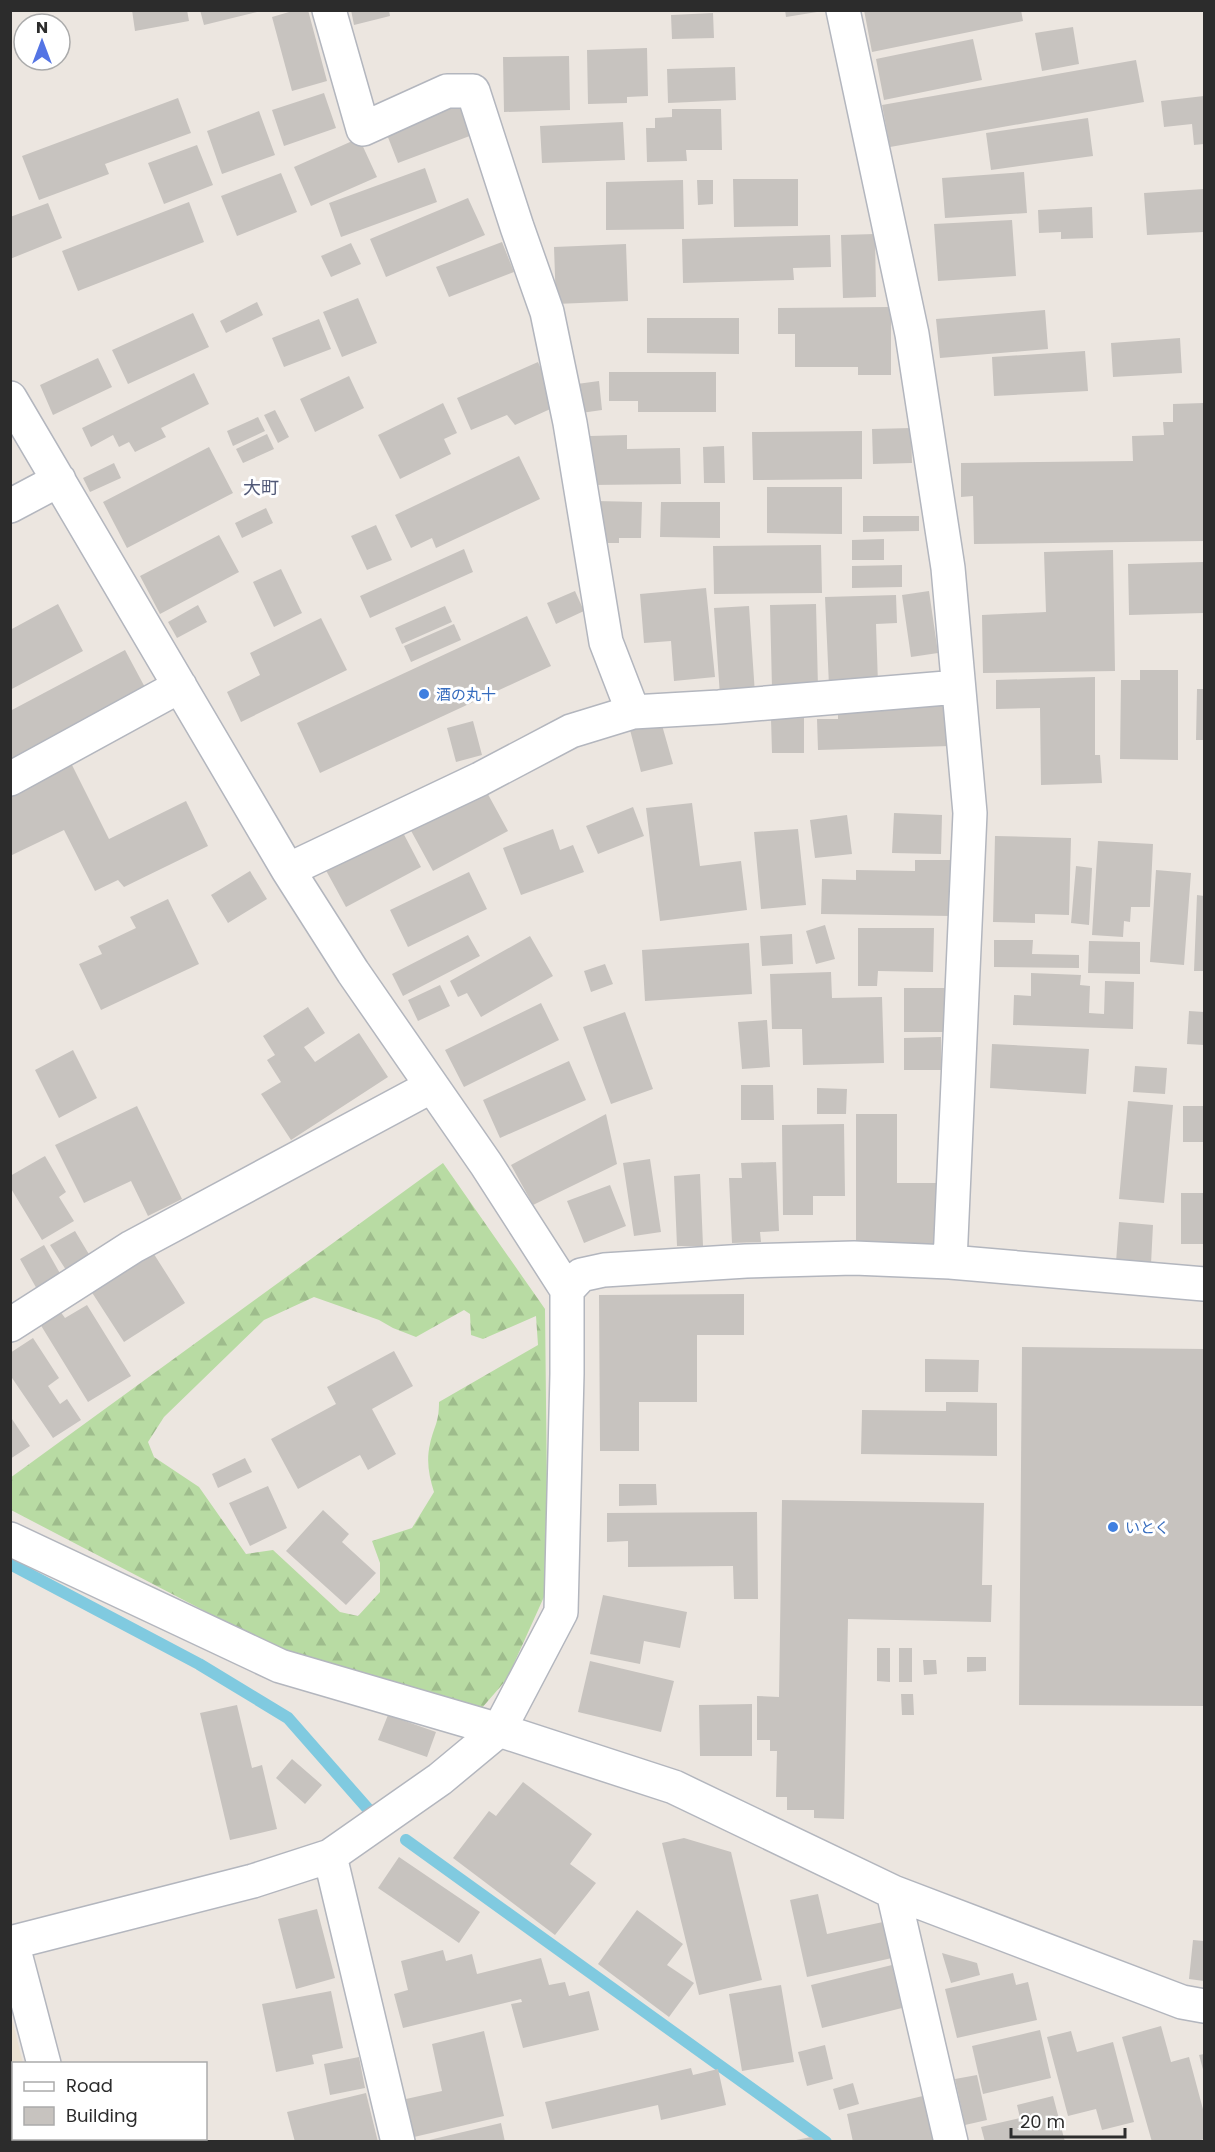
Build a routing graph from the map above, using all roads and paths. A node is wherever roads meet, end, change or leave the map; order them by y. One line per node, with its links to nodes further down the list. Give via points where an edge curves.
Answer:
1 (329, 10): 8 (street, via 363,129 447,91 473,91 547,312 570,423 606,642)
2 (843, 10): 7 (street, via 912,334 948,568)
3 (10, 398): 4 (street)
4 (59, 480): 5 (street); 6 (street)
5 (10, 506)
6 (180, 686): 9 (street); 10 (street)
7 (958, 687): 8 (street); 12 (street, via 970,813)
8 (633, 712): 10 (street, via 571,731)
9 (10, 779)
10 (288, 870): 11 (street)
11 (432, 1086): 14 (street); 15 (street, via 132,1247)
12 (950, 1262): 13 (street); 14 (street, via 854,1258 604,1270 581,1275)
13 (1204, 1284)
14 (567, 1290): 17 (street, via 561,1612)
15 (10, 1325)
16 (10, 1539): 17 (street, via 280,1666)
17 (499, 1730): 18 (street, via 440,1779); 19 (street, via 675,1787)
18 (330, 1856): 20 (street, via 253,1881); 23 (street)
19 (893, 1892): 21 (street, via 1182,2002); 24 (street)
20 (11, 1943): 22 (street)
21 (1204, 2006)
22 (43, 2062)
23 (398, 2142)
24 (951, 2142)

